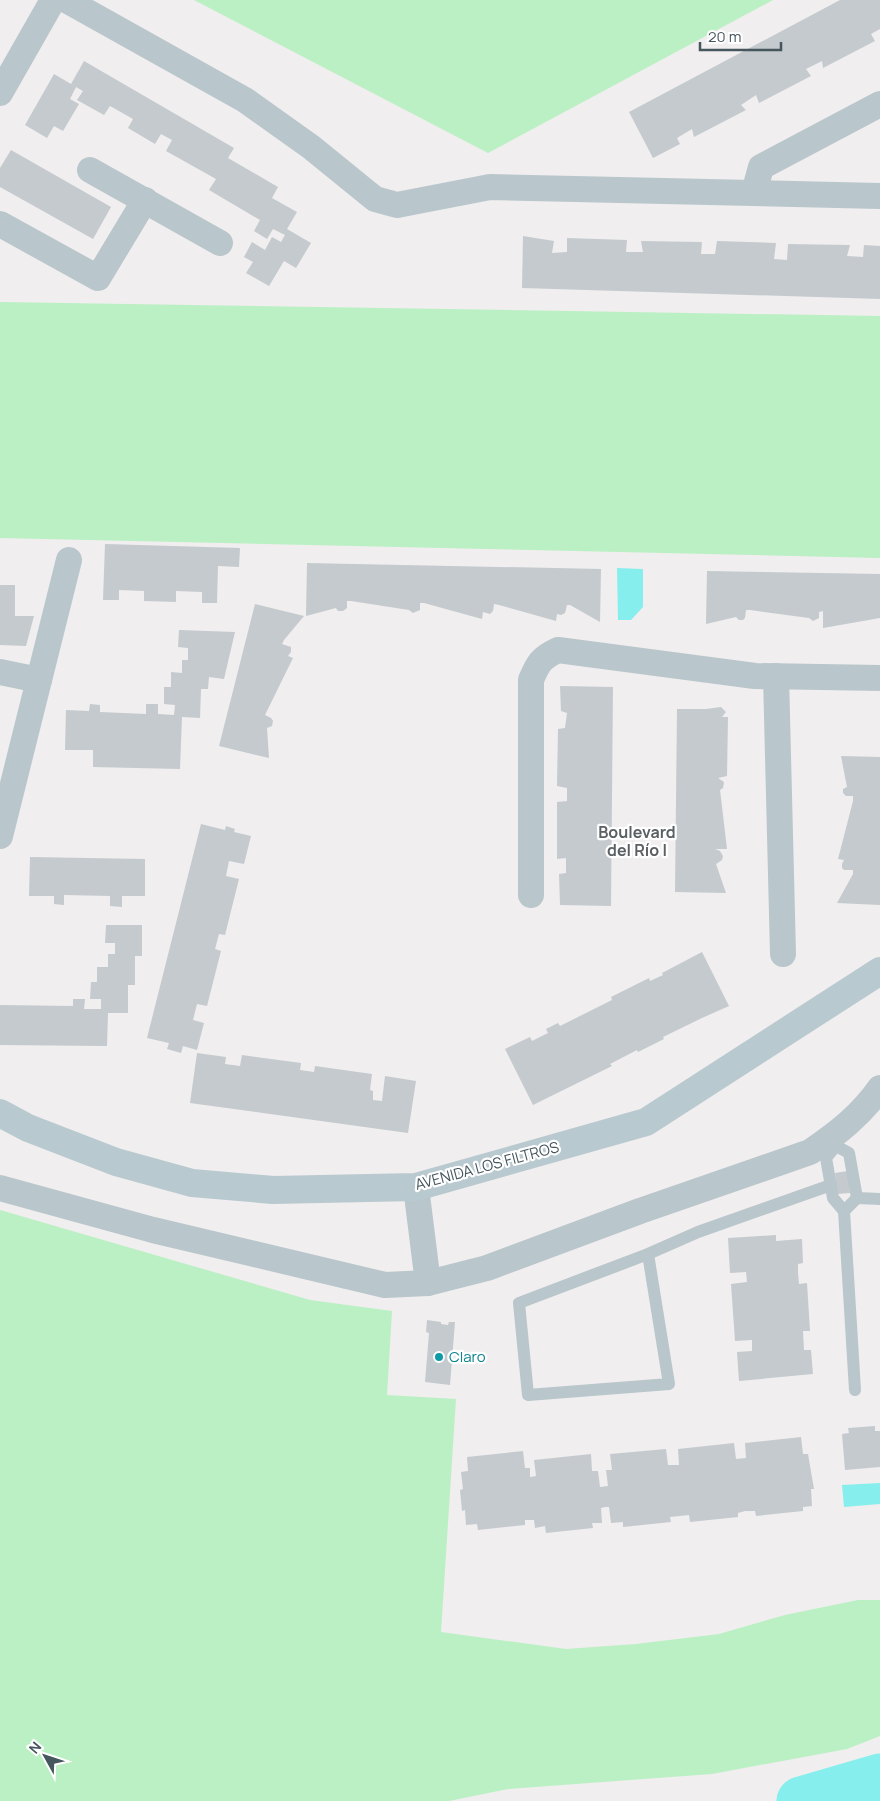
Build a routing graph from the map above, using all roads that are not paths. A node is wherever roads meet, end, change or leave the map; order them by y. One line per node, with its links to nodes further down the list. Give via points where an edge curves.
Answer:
1 (53, 0): 3 (street)
2 (66, 0): 6 (street, via 245,100 311,147 375,199 397,205 490,188)
3 (0, 93)
4 (880, 104): 6 (street, via 762,167)
5 (90, 170): 8 (street)
6 (754, 193): 7 (street)
7 (880, 196)
8 (145, 200): 9 (street, via 98,278); 10 (street)
9 (0, 224)
10 (220, 243)
11 (69, 560): 15 (street)
12 (0, 672): 15 (street)
13 (776, 676): 14 (street); 17 (street, via 558,650 546,655 537,664 531,680); 18 (street)
14 (880, 678)
15 (39, 680): 16 (street)
16 (0, 836)
17 (531, 895)
18 (783, 954)
19 (880, 971): 24 (main road, AVENIDA LOS FILTROS, via 646,1122)
20 (880, 1088): 22 (street)
21 (0, 1113): 24 (main road, AVENIDA LOS FILTROS, via 28,1128 116,1162 192,1183 273,1190)
22 (835, 1140): 23 (lane, via 826,1158); 26 (lane, via 849,1153); 30 (street, via 810,1152 487,1268)
23 (831, 1185): 28 (lane, via 833,1198); 29 (lane, via 698,1232)
24 (416, 1187): 30 (street)
25 (0, 1188): 30 (street, via 153,1230 385,1285)
26 (857, 1198): 27 (lane); 28 (lane)
27 (880, 1199)
28 (844, 1211): 31 (lane)
29 (648, 1254): 29 (lane, via 519,1302 528,1395 669,1384)
30 (428, 1283)
31 (855, 1390)

